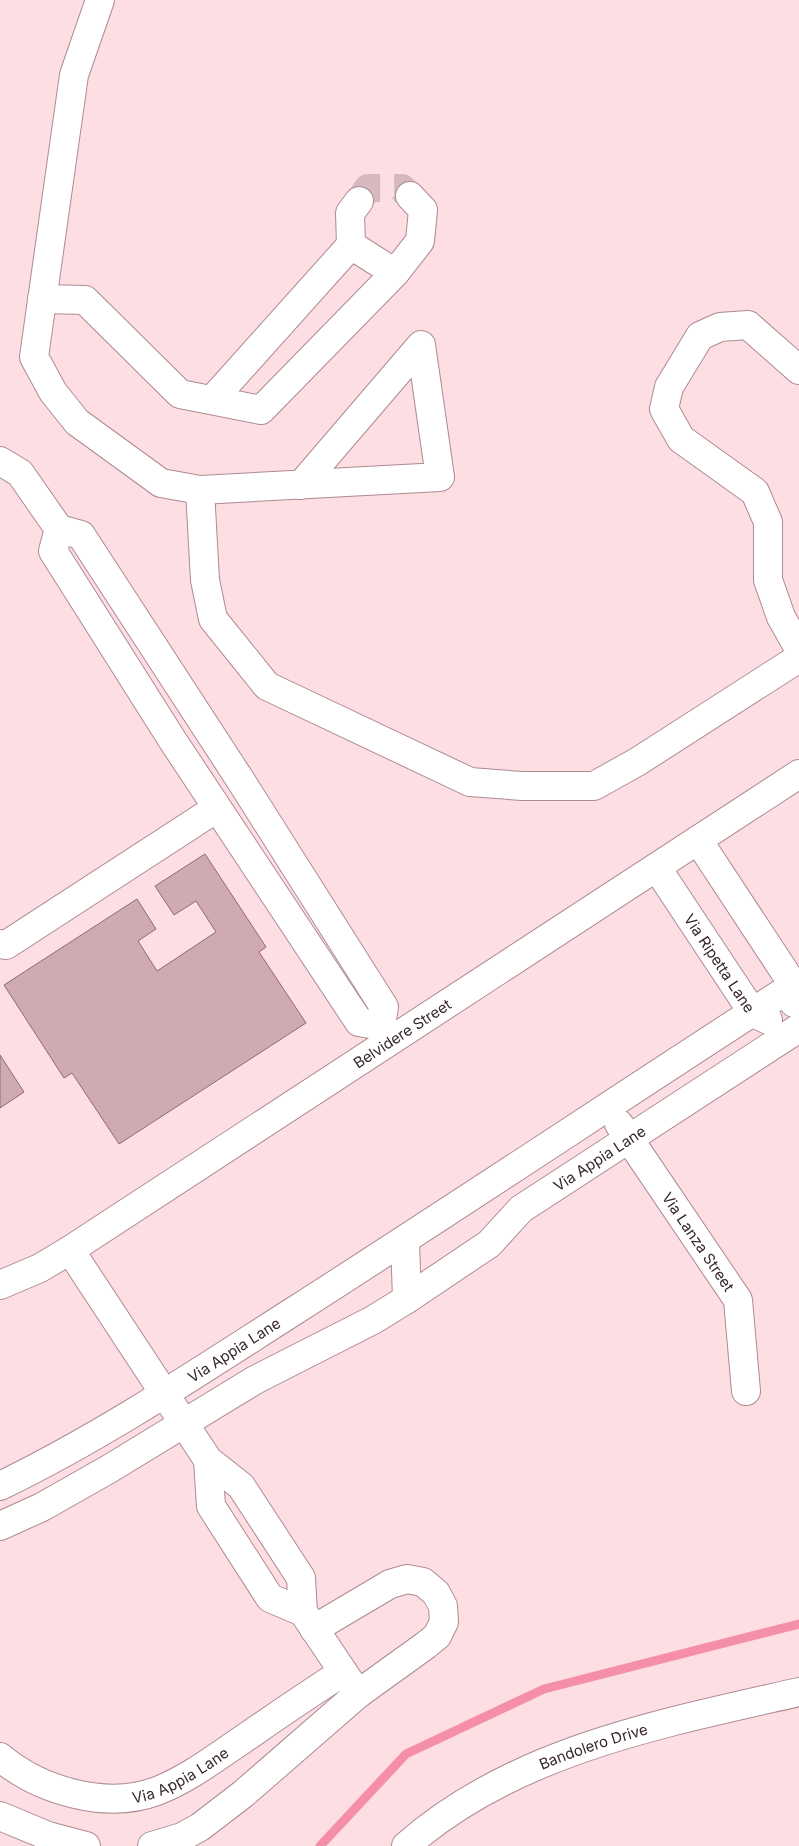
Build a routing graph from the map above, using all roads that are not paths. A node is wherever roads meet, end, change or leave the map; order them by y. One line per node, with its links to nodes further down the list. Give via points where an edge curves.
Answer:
1 (100, 0): 6 (street, via 74,75)
2 (410, 196): 5 (street, via 423,210 420,241)
3 (359, 201): 4 (street, via 350,213)
4 (351, 245): 5 (street); 8 (street)
5 (395, 273): 8 (street, via 261,410)
6 (42, 299): 8 (street, via 85,300 180,394); 11 (street, via 34,357 53,392 76,422 161,483)
7 (799, 370): 15 (street, via 748,325 720,327 700,336 669,387 664,409 681,439 755,492 768,522 768,580 781,617)
8 (212, 400)
9 (0, 461): 12 (street, via 20,474)
10 (301, 485): 10 (street, via 440,477 421,346 390,382); 11 (street)
11 (200, 490): 16 (street, via 205,580 213,619 267,686 470,782 594,786)
12 (58, 529): 13 (street, via 81,535); 14 (street, via 53,551)
13 (137, 620): 14 (street); 17 (street)
14 (110, 642): 18 (street)
15 (799, 649)
16 (799, 658)
17 (203, 721): 18 (street); 27 (street, via 384,1007)
18 (173, 741): 20 (street)
19 (799, 774): 21 (street, Belvidere Street)
20 (217, 808): 23 (street, via 6,945); 27 (street, via 359,1022)
21 (698, 840): 22 (street, Belvidere Street); 24 (street)
22 (657, 868): 25 (street, Via Ripetta Lane); 27 (street, Belvidere Street)
23 (0, 944)
24 (796, 984): 25 (street, Via Appia Lane); 26 (street)
25 (753, 1012): 26 (street, Via Ripetta Lane); 28 (street, Via Appia Lane)
26 (796, 1029): 29 (street, Via Appia Lane)
27 (387, 1033): 31 (street, Belvidere Street)
28 (608, 1108): 29 (street, Via Lanza Street); 30 (street, Via Appia Lane)
29 (629, 1137): 33 (street, Via Appia Lane, via 521,1209 489,1244); 34 (street, Via Lanza Street, via 738,1300)
30 (405, 1240): 33 (street); 35 (street, Via Appia Lane)
31 (70, 1250): 32 (street, Belvidere Street, via 40,1268); 35 (street)
32 (0, 1285)
33 (407, 1299): 36 (street, Via Appia Lane, via 373,1320 254,1380)
34 (746, 1391)
35 (164, 1394): 36 (street); 38 (street, Via Appia Lane, via 81,1445)
36 (184, 1424): 37 (street); 39 (street, Via Appia Lane, via 109,1470)
37 (208, 1460): 40 (street, via 241,1486 301,1578); 40 (street, via 211,1506 270,1598)
38 (0, 1486)
39 (0, 1526)
40 (309, 1620): 41 (street); 41 (street, Via Appia Lane, via 407,1579 423,1582 436,1593 443,1606 444,1622 437,1636)
41 (351, 1683): 43 (street, Via Appia Lane, via 156,1791 105,1798 74,1794 32,1777); 46 (street, Via Appia Lane, via 243,1794 200,1827 182,1837)
42 (799, 1692): 47 (street, Bandolero Drive, via 683,1718 531,1768 461,1804)
43 (0, 1757)
44 (0, 1816): 45 (street, via 48,1836)
45 (86, 1846)
46 (152, 1846)
47 (406, 1846)

